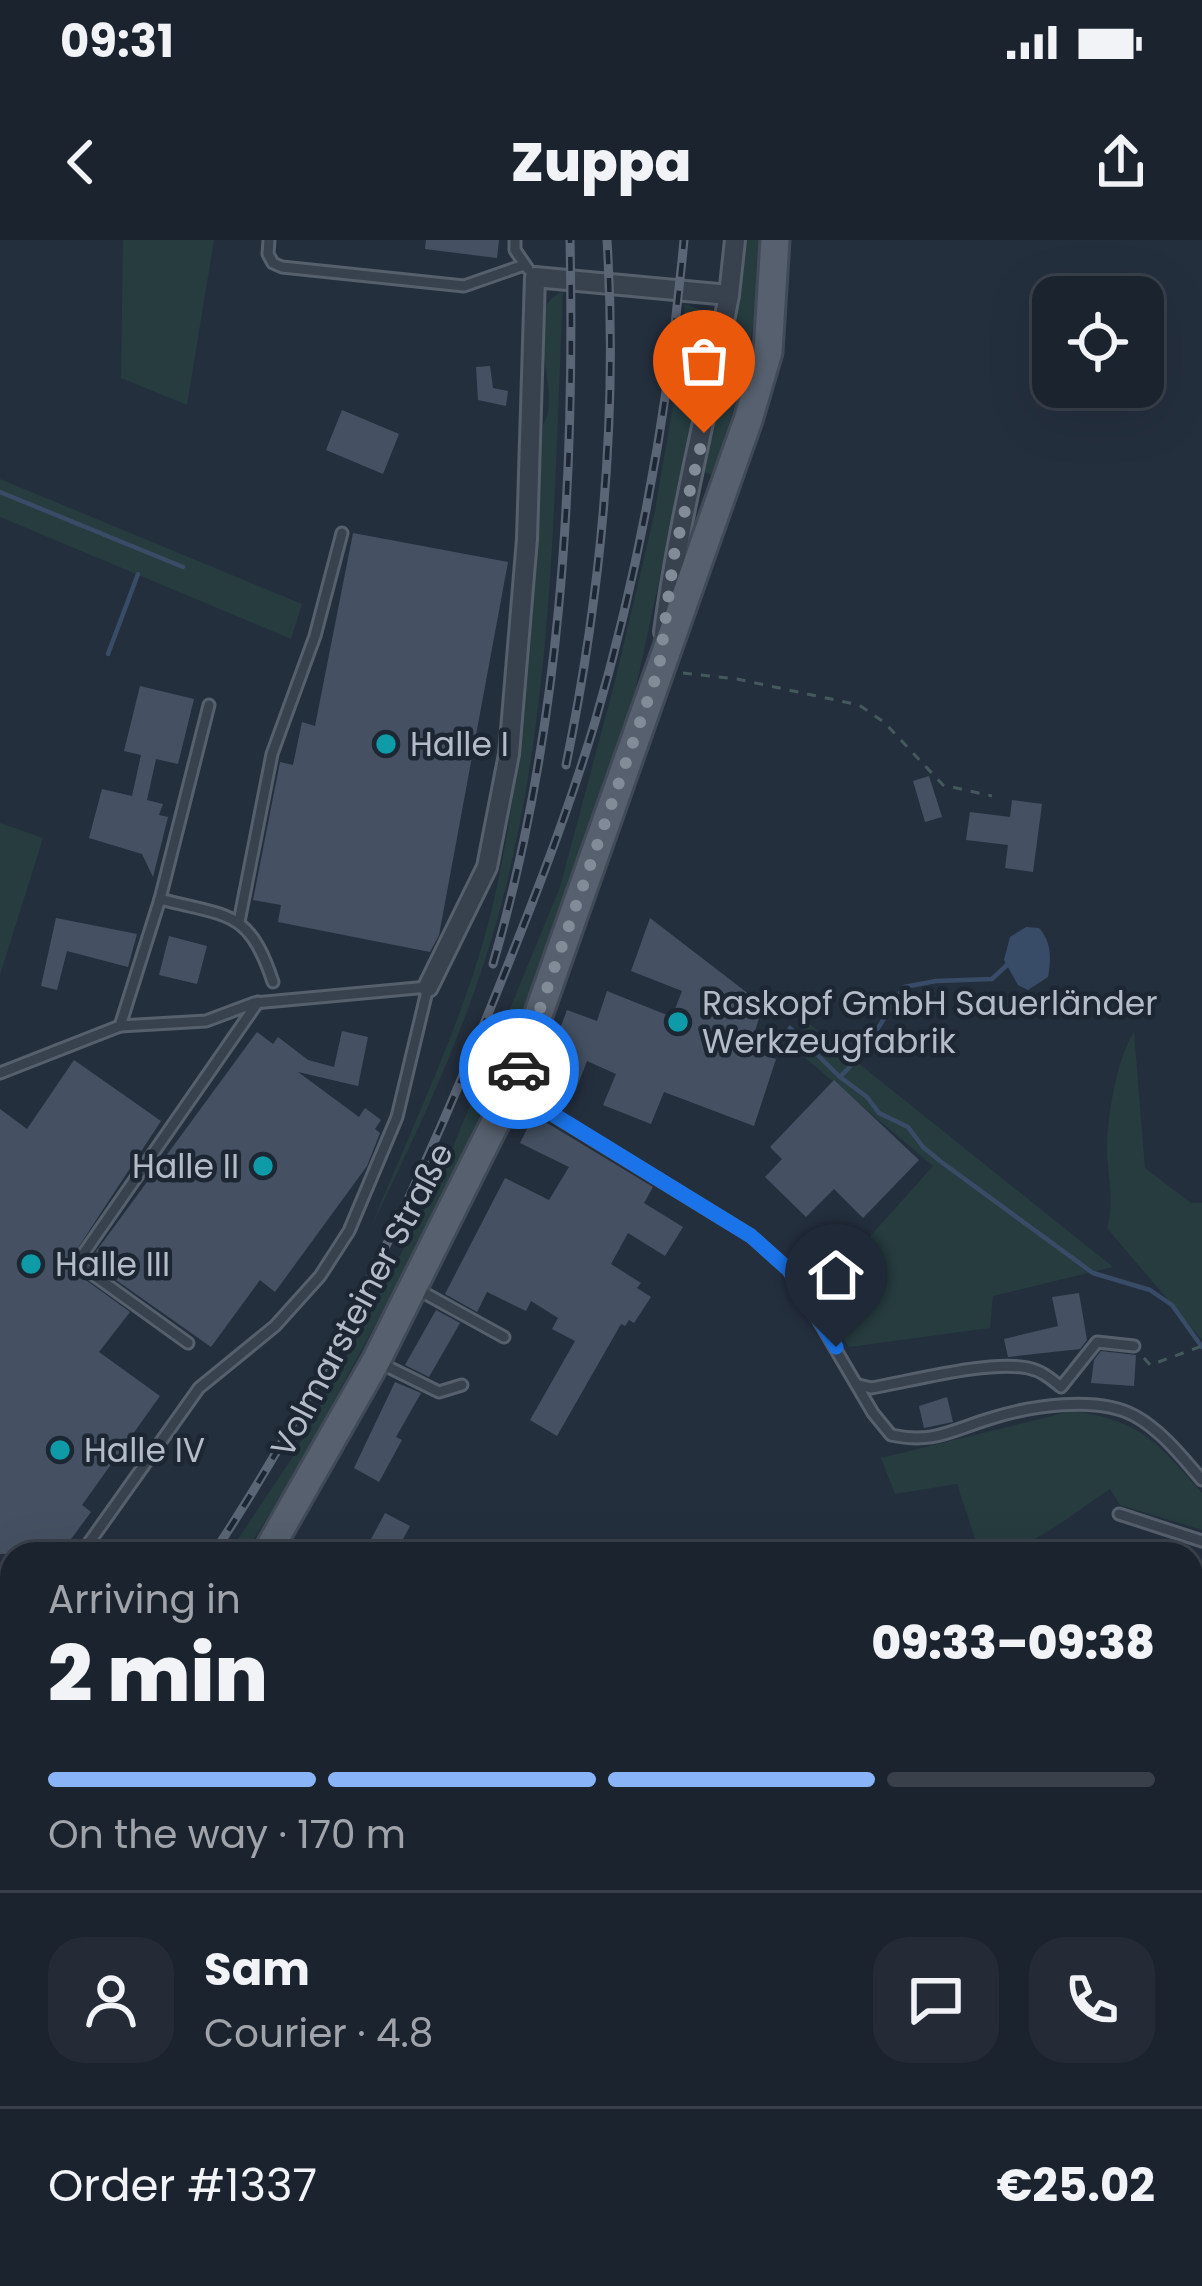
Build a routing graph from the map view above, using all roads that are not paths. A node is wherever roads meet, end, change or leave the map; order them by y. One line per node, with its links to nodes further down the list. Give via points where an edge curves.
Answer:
1 (269, 240): 5 (lane, via 268,254 282,267 435,285)
2 (515, 240): 5 (lane)
3 (735, 240): 6 (street, Volmarsteiner Straße)
4 (775, 240): 8 (main road, Volmarsteiner Straße, via 768,352)
5 (530, 271): 6 (street); 13 (street, via 526,539 509,754 487,867)
6 (729, 296): 8 (street, Volmarsteiner Straße, via 674,555)
7 (342, 532): 11 (lane, via 272,754)
8 (659, 668): 17 (main road, Volmarsteiner Straße)
9 (208, 705): 10 (lane)
10 (160, 899): 11 (lane); 15 (lane)
11 (239, 922): 12 (lane, via 256,938)
12 (273, 982)
13 (428, 987): 14 (lane); 28 (lane, via 397,1117 350,1232 275,1326 199,1388)
14 (258, 1003): 15 (lane, via 206,1021); 20 (lane, via 77,1263)
15 (120, 1026): 16 (lane)
16 (0, 1073)
17 (512, 1089): 18 (main road, Volmarsteiner Straße); 24 (lane, via 751,1236 789,1270)
18 (412, 1287): 19 (lane); 22 (main road, Volmarsteiner Straße)
19 (504, 1337)
20 (188, 1343)
21 (1134, 1346): 24 (lane, via 1097,1342 1061,1388 1025,1367)
22 (376, 1361): 23 (lane, via 439,1392); 29 (main road, Volmarsteiner Straße)
23 (462, 1385)
24 (860, 1385): 25 (lane, via 890,1435 910,1439 1072,1402 1132,1413)
25 (1202, 1480)
26 (1119, 1514): 27 (lane)
27 (1202, 1541)
28 (90, 1542)
29 (273, 1542)

